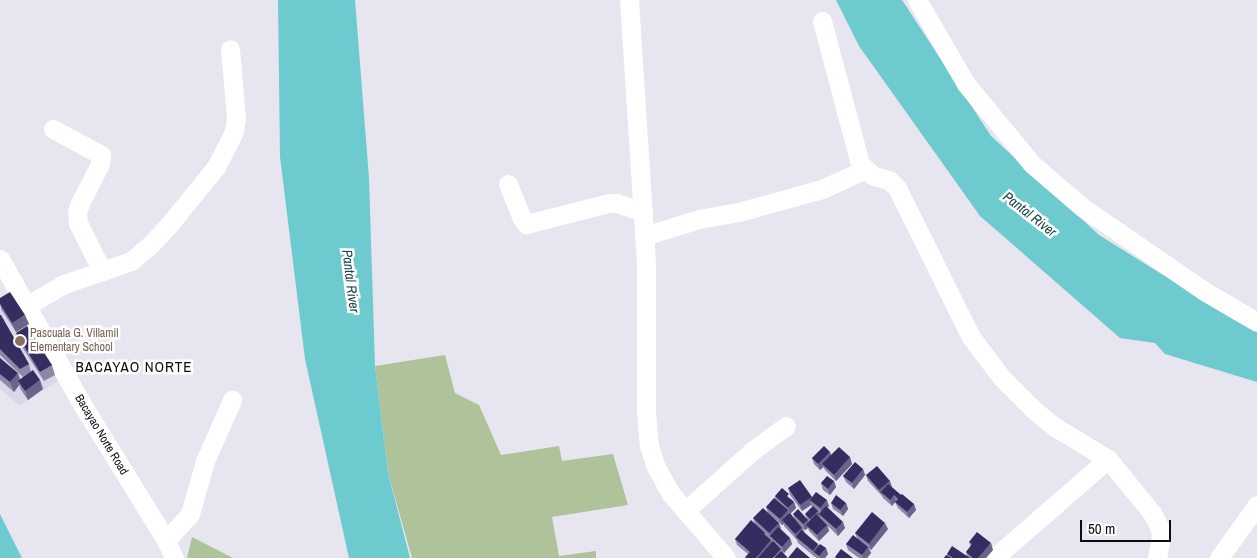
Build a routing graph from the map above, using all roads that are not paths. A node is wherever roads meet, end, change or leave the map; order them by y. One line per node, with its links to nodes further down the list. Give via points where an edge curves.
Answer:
1 (628, 0): 8 (street)
2 (916, 0): 13 (street, via 966,84 1032,164 1082,207 1204,291)
3 (822, 20): 6 (street, via 860,164)
4 (230, 49): 11 (street, via 236,118 227,149 151,244 131,261)
5 (53, 129): 11 (street, via 101,155 100,164 77,212 78,223)
6 (866, 169): 9 (street, via 822,189); 16 (street, via 874,176 889,180 897,188 971,337 1002,378 1055,427)
7 (508, 184): 8 (street, via 526,224 609,203)
8 (643, 212): 9 (street)
9 (644, 236): 18 (street, via 649,446 663,480)
10 (0, 259): 12 (street, Bacayao Norte Road)
11 (102, 271): 12 (street, via 64,284)
12 (26, 306): 19 (street, Bacayao Norte Road)
13 (1257, 322)
14 (232, 400): 19 (street, via 205,460 190,514)
15 (786, 426): 18 (street, via 752,451)
16 (1108, 459): 22 (street); 23 (street, via 1158,521 1161,537)
17 (1257, 505): 24 (street)
18 (685, 511): 21 (street)
19 (166, 540): 20 (street, Bacayao Norte Road)
20 (174, 558)
21 (726, 558)
22 (994, 558)
23 (1157, 558)
24 (1218, 558)

